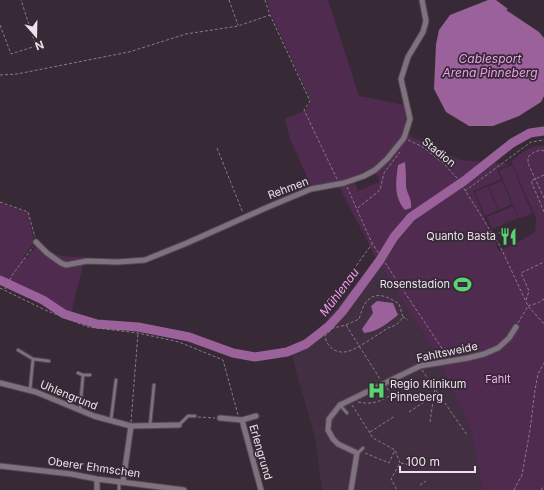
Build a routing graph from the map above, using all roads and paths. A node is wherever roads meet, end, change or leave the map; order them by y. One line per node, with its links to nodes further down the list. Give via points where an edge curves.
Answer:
1 (21, 0): 6 (path, via 36,46 12,54)
2 (229, 0): 7 (path)
3 (265, 0): 5 (path)
4 (422, 0): 16 (street, Rehmen, via 426,21 423,32 408,57 401,79 410,119 404,138 375,170)
5 (270, 15): 7 (path); 16 (path, via 310,101 304,110)
6 (0, 25)
7 (238, 26): 8 (path, via 186,34 130,52)
8 (0, 75)
9 (408, 140): 17 (path, Stadion, via 444,163)
10 (544, 140): 17 (path, via 531,142)
11 (217, 148): 22 (path)
12 (400, 151): 20 (path, via 384,174 380,190)
13 (544, 152): 15 (path, via 534,152 528,157)
14 (544, 175): 15 (path)
15 (535, 179): 18 (path); 21 (path, via 531,181)
16 (342, 183): 20 (path); 22 (street, Rehmen, via 311,189)
17 (465, 190): 24 (path, Stadion)
18 (544, 198)
19 (0, 202): 25 (path, via 28,212)
20 (357, 209): 26 (path)
21 (544, 212)
22 (245, 217): 25 (street, Rehmen, via 145,260 87,260 66,265 47,253)
23 (507, 232): 24 (path, via 506,230)
24 (494, 236): 31 (path, Stadion)
25 (36, 242): 29 (path, via 9,280)
26 (372, 243): 32 (path); 44 (path)
27 (544, 262): 31 (path, via 521,273 529,291)
28 (0, 288): 29 (path)
29 (6, 289): 39 (path, via 45,310 88,326)
30 (544, 299): 33 (path)
31 (526, 300): 33 (path)
32 (330, 302)
33 (528, 306): 36 (path); 38 (path)
34 (403, 317): 35 (path); 37 (path, via 399,304 384,296 374,296 366,301 359,319); 40 (path, via 398,324)
35 (408, 320)
36 (544, 324)
37 (346, 325): 40 (path); 40 (path, via 333,328 325,336 329,346 337,352 346,352)
38 (516, 327): 44 (street, Fahltsweide, via 498,348)
39 (138, 333): 67 (path, via 179,342 223,360); 71 (path)
40 (359, 346): 52 (path)
41 (18, 350): 42 (lane)
42 (33, 359): 43 (lane); 55 (lane)
43 (49, 361)
44 (451, 362): 46 (street, Fahltsweide)
45 (544, 363): 91 (path, via 538,374 522,475)
46 (420, 366): 52 (street, Fahltsweide); 54 (path)
47 (78, 373): 48 (lane)
48 (83, 374): 49 (lane); 60 (lane)
49 (90, 376)
50 (116, 380): 68 (lane)
51 (0, 383): 55 (street, Uhlengrund)
52 (383, 383): 58 (street, Fahltsweide); 58 (path, via 391,395 381,401 373,403)
53 (154, 385): 72 (lane)
54 (435, 387): 56 (path); 57 (path)
55 (30, 391): 60 (street, Uhlengrund)
56 (439, 393): 57 (path); 74 (path)
57 (434, 396): 61 (path); 69 (path)
58 (349, 400): 59 (street, Fahltsweide); 73 (path)
59 (340, 405): 62 (lane); 75 (street, Fahltsweide, via 329,419 328,430 338,444)
60 (80, 410): 68 (street, Uhlengrund)
61 (409, 412)
62 (346, 413)
63 (195, 416): 66 (path); 70 (lane, via 188,416)
64 (256, 416): 67 (street, Erlengrund)
65 (395, 416): 73 (path)
66 (220, 418): 67 (street, Erlengrund)
67 (240, 420): 88 (street, Erlengrund)
68 (111, 421): 71 (street, Uhlengrund)
69 (430, 422)
70 (179, 425): 72 (street, Uhlengrund)
71 (131, 426): 72 (street, Uhlengrund); 82 (street)
72 (150, 426)
73 (369, 433): 76 (path)
74 (467, 435)
75 (360, 450): 76 (path, via 389,464); 89 (street)
76 (395, 450): 77 (path)
77 (400, 463): 78 (path); 90 (path, via 390,479)
78 (410, 465)
79 (0, 466): 80 (street, Oberer Ehmschen)
80 (97, 479): 82 (street, Oberer Ehmschen); 85 (street)
81 (426, 481): 83 (path)
82 (121, 482): 86 (lane); 87 (street, Oberer Ehmschen)
83 (420, 485)
84 (544, 486): 92 (path)
85 (97, 490)
86 (119, 490)
87 (184, 490)
88 (262, 490)
89 (351, 490)
90 (396, 490)
91 (514, 490)
92 (541, 490)

